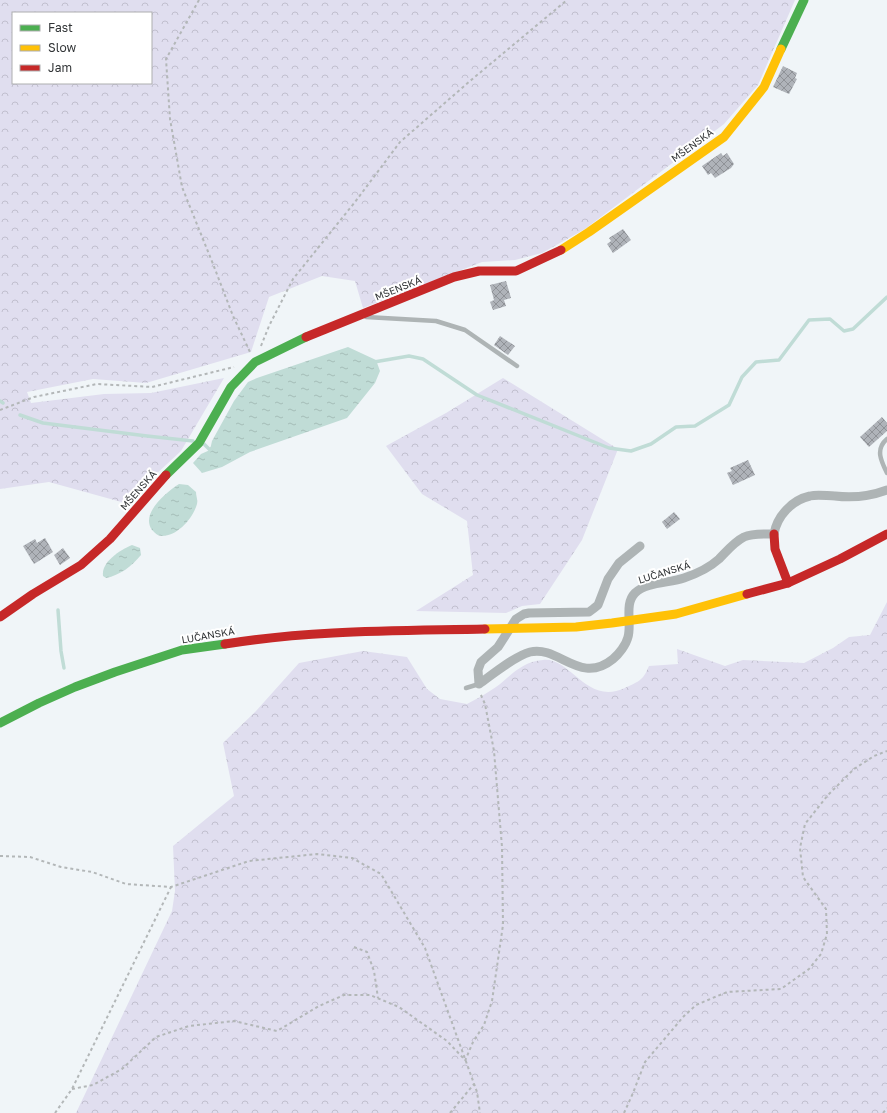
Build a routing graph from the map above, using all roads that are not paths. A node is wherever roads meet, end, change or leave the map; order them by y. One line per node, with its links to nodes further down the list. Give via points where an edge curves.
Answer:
1 (804, 0): 2 (street, MŠENSKÁ, via 764,87 735,124 716,142 589,232 556,253 516,271 479,271 454,278)
2 (356, 317): 3 (lane, via 436,321 465,330); 11 (street, MŠENSKÁ, via 298,340 255,362 231,387 199,443 163,477 110,539 81,565)
3 (517, 366)
4 (887, 439): 5 (lane, via 880,454)
5 (887, 472)
6 (887, 490): 7 (street, via 868,495 810,496 787,508 780,517)
7 (774, 534): 10 (street, via 775,549); 12 (street, LUČANSKÁ, via 752,534 736,543 700,572 672,582 643,588 635,593 629,606 628,637 625,645 613,659 600,666 578,666 542,651 531,652 520,656)
8 (887, 534): 10 (street, LUČANSKÁ)
9 (640, 546): 12 (street, via 619,563 608,579 598,605 589,612 529,613 516,619 498,647 479,666)
10 (788, 583): 14 (street, LUČANSKÁ, via 676,614 576,627 337,633 261,638 182,650 81,685)
11 (0, 617)
12 (479, 684): 13 (lane)
13 (466, 688)
14 (0, 723)

